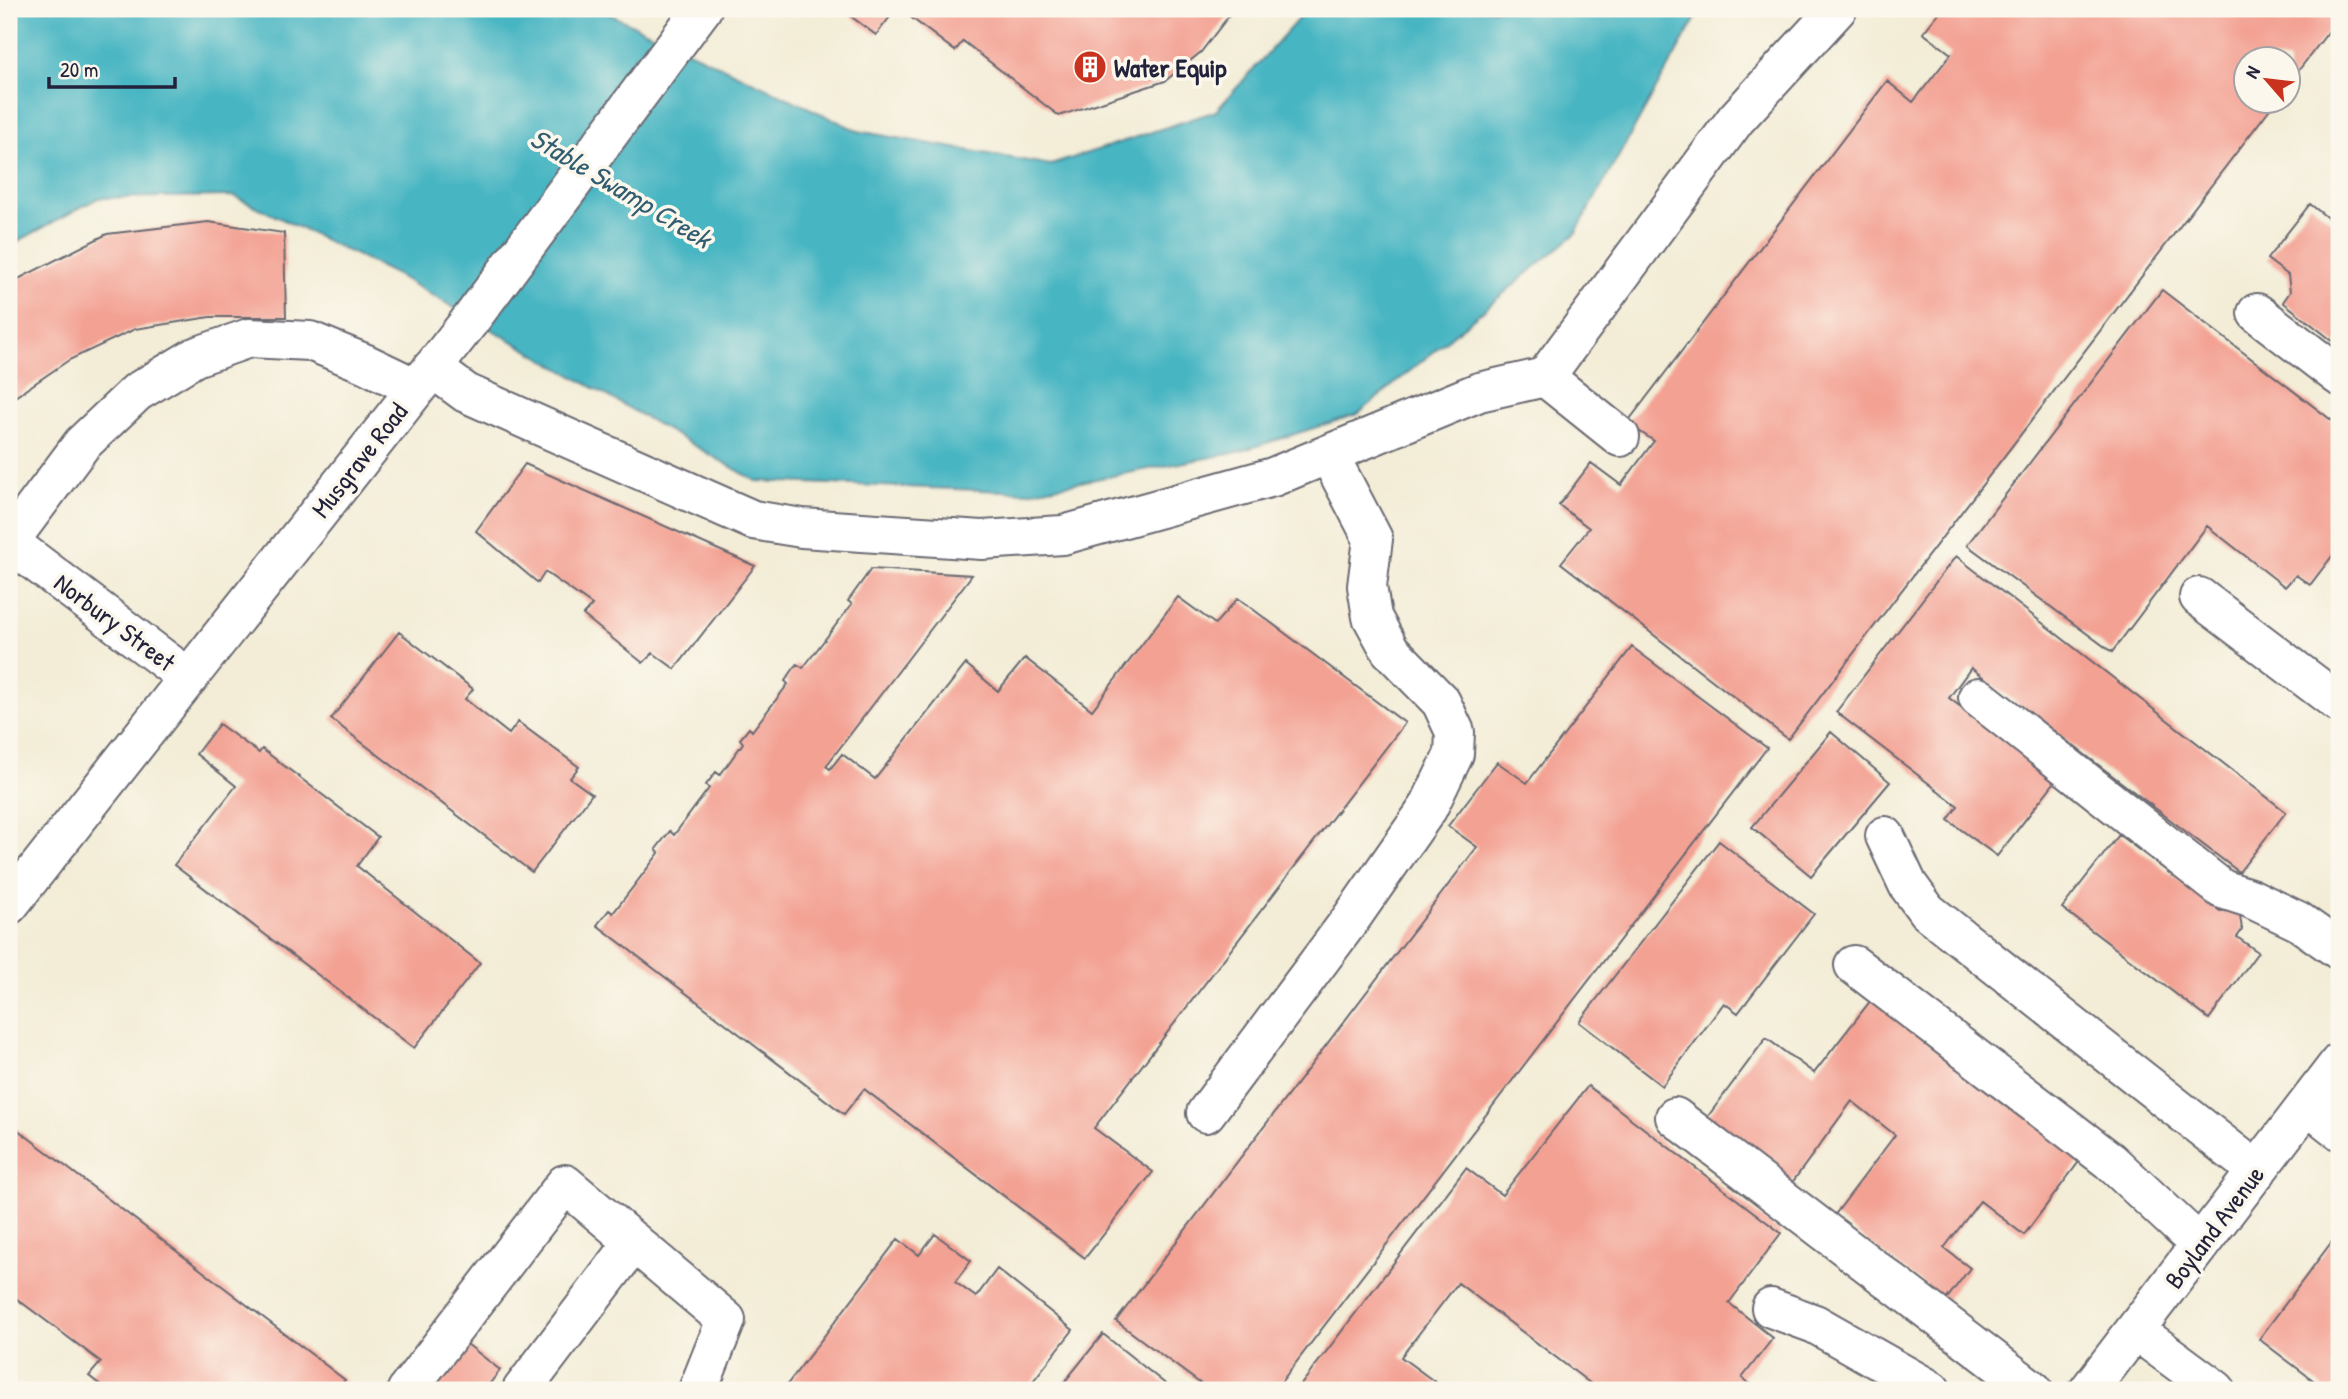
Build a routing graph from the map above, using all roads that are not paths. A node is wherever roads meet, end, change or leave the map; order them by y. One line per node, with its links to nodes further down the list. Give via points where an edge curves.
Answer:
1 (702, 9): 6 (street, Musgrave Road)
2 (1838, 9): 5 (street, via 1736,119)
3 (2257, 313): 4 (street)
4 (2339, 376)
5 (1545, 377): 7 (street); 8 (street, via 1479,392)
6 (424, 378): 8 (street, via 752,520 802,528 982,540 1063,535 1273,477); 9 (street, via 364,363 310,341 249,338 195,357 137,392 82,444); 11 (street, Musgrave Road)
7 (1620, 437)
8 (1329, 455): 20 (street, via 1373,539 1367,586 1372,617 1390,649 1441,702 1455,732 1454,754 1429,807)
9 (9, 542): 11 (street, Norbury Street)
10 (2199, 597): 13 (street)
11 (187, 677): 15 (street, Musgrave Road)
12 (1978, 697): 16 (street, via 2222,889 2298,921)
13 (2339, 703)
14 (1885, 836): 23 (street, via 1908,885 1927,911)
15 (9, 905)
16 (2339, 950)
17 (1854, 965): 25 (street, via 2110,1161)
18 (2339, 1063): 19 (street, Boyland Avenue)
19 (2307, 1105): 22 (street); 23 (street, Boyland Avenue)
20 (1206, 1114)
21 (1675, 1117): 32 (street)
22 (2339, 1130)
23 (2257, 1171): 25 (street, Boyland Avenue)
24 (634, 1242): 28 (street, via 565,1184); 29 (street); 30 (street, via 726,1320)
25 (2200, 1245): 27 (street, Boyland Avenue)
26 (1771, 1308): 31 (street, via 1815,1324)
27 (2135, 1329): 33 (street, Boyland Avenue); 34 (street)
28 (407, 1390)
29 (522, 1390)
30 (698, 1390)
31 (1931, 1390)
32 (2033, 1390)
33 (2089, 1390)
34 (2216, 1390)

